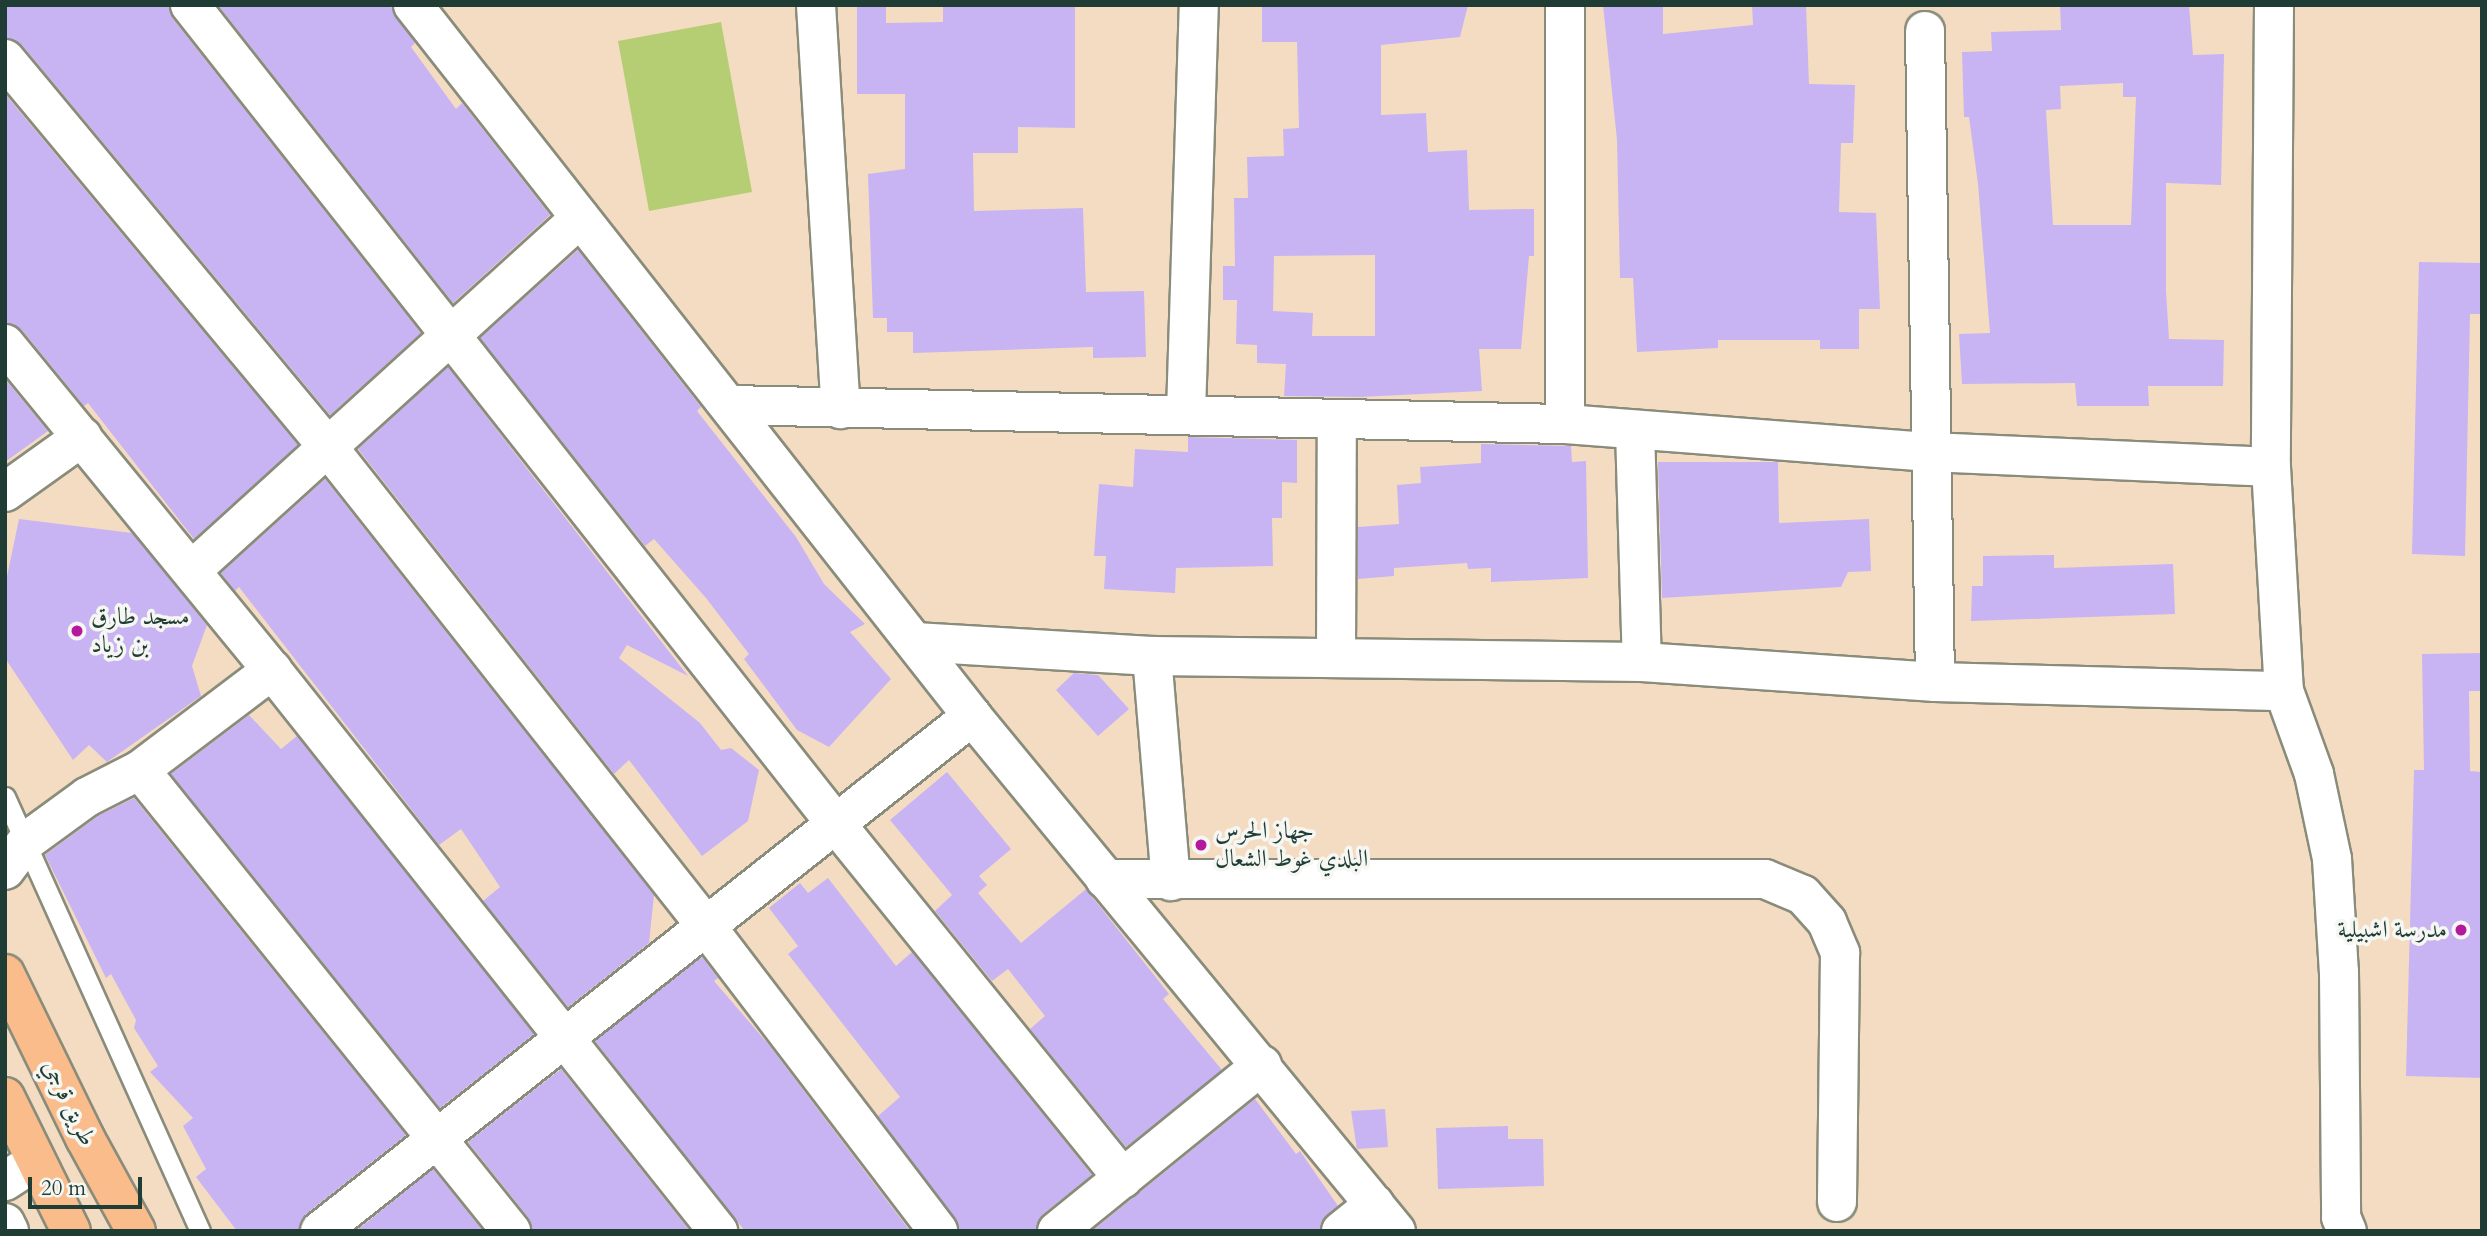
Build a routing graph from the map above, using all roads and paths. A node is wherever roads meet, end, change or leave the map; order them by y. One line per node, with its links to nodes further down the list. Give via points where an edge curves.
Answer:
1 (190, 5): 10 (street)
2 (413, 5): 9 (street)
3 (816, 5): 13 (street)
4 (1199, 5): 14 (street)
5 (1564, 5): 16 (street)
6 (2274, 5): 21 (street)
7 (1924, 31): 20 (street)
8 (5, 60): 19 (street)
9 (580, 218): 10 (street); 12 (street)
10 (451, 338): 19 (street); 34 (street)
11 (5, 344): 18 (street)
12 (732, 405): 13 (street); 24 (street)
13 (841, 409): 14 (street)
14 (1186, 413): 15 (street)
15 (1337, 420): 16 (street); 26 (street)
16 (1564, 424): 17 (street)
17 (1635, 430): 20 (street); 27 (street)
18 (82, 437): 22 (street); 23 (street)
19 (327, 446): 23 (street); 39 (street)
20 (1931, 452): 21 (street); 29 (street)
21 (2271, 467): 30 (street)
22 (5, 492)
23 (192, 570): 28 (street)
24 (915, 642): 25 (street); 31 (street)
25 (1152, 656): 26 (street); 38 (street)
26 (1336, 658): 27 (street)
27 (1642, 662): 29 (street)
28 (272, 670): 32 (street); 41 (street)
29 (1936, 682): 30 (street)
30 (2284, 691): 60 (street, via 2314,774 2332,859 2339,972 2341,1217)
31 (972, 716): 34 (street); 37 (street)
32 (140, 770): 35 (street, via 87,797); 44 (street)
33 (5, 797): 35 (lane)
34 (836, 824): 39 (street); 46 (street)
35 (28, 840): 36 (street); 53 (lane)
36 (5, 870)
37 (1105, 879): 38 (street); 42 (street)
38 (1171, 881): 47 (street, via 1765,879 1803,895 1828,922 1840,953)
39 (706, 926): 41 (street); 57 (street)
40 (5, 974): 52 (highway, طريق قرجي)
41 (564, 1038): 44 (street); 56 (street)
42 (1262, 1065): 46 (street); 48 (street)
43 (5, 1097): 45 (highway)
44 (437, 1138): 54 (street); 55 (street)
45 (20, 1171): 51 (highway)
46 (1123, 1178): 58 (street)
47 (1837, 1202)
48 (1385, 1217): 59 (street)
49 (5, 1223): 50 (street)
50 (9, 1231)
51 (71, 1231)
52 (136, 1231)
53 (201, 1231)
54 (320, 1231)
55 (511, 1231)
56 (718, 1231)
57 (939, 1231)
58 (1057, 1231)
59 (1341, 1231)
60 (2347, 1231)

